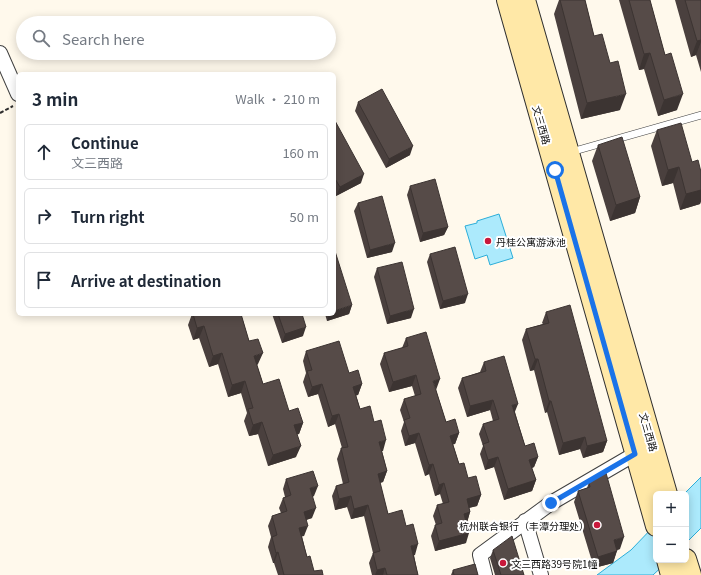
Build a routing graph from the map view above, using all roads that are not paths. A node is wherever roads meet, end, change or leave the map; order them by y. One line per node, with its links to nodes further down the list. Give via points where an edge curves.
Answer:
1 (507, 0): 7 (main road, 文三西路)
2 (525, 0): 6 (main road, 文三西路)
3 (0, 53): 4 (street)
4 (16, 89)
5 (701, 115): 6 (lane)
6 (569, 153): 8 (main road, 文三西路)
7 (635, 454): 9 (main road, 文三西路); 10 (street, via 551,503)
8 (665, 491)
9 (653, 516)
10 (526, 521): 12 (street, via 480,555); 13 (street)
11 (687, 563): 14 (main road)
12 (485, 575)
13 (541, 575)
14 (691, 575)

